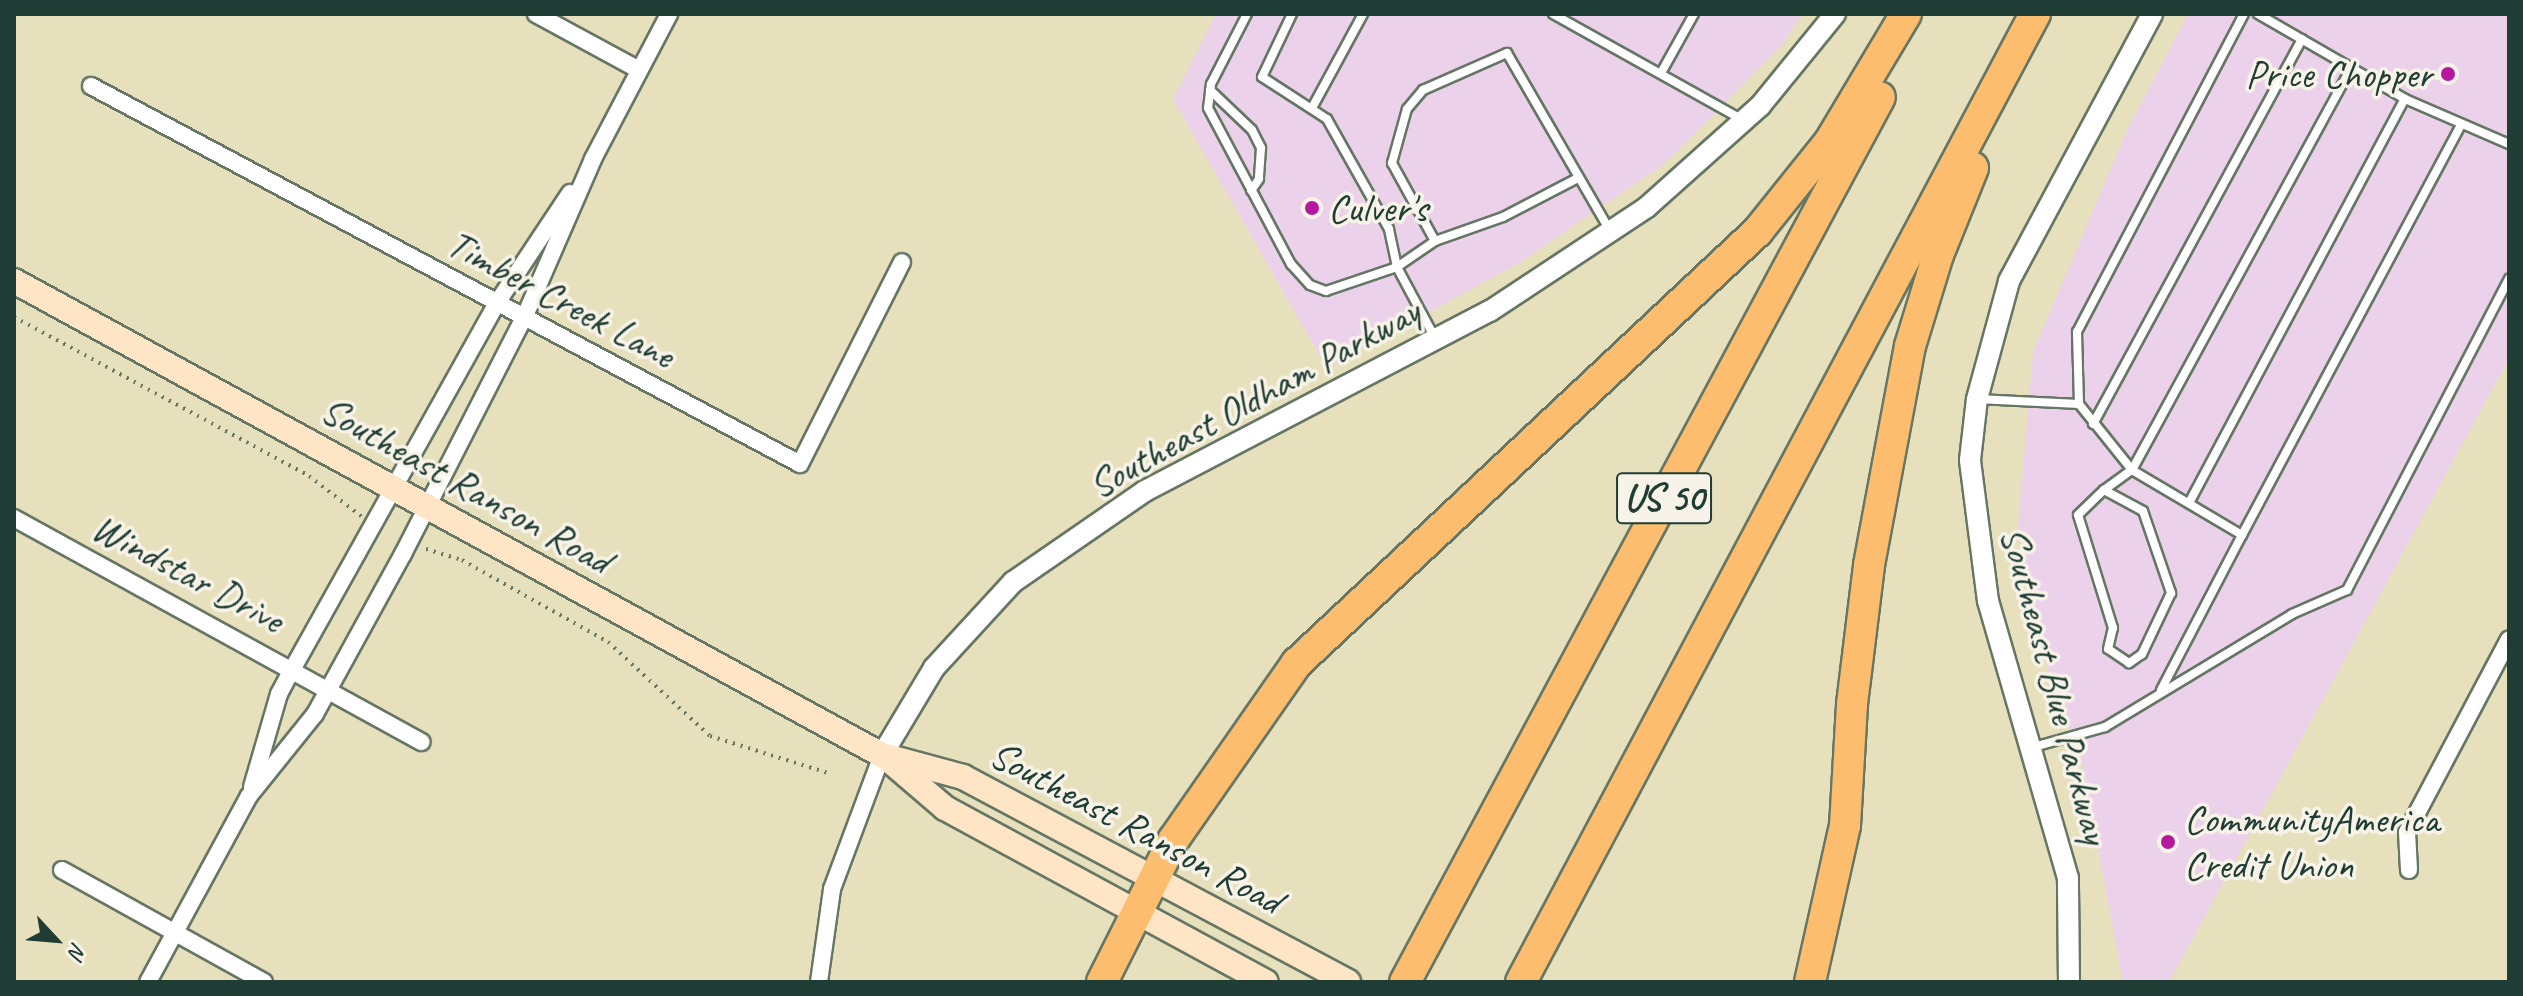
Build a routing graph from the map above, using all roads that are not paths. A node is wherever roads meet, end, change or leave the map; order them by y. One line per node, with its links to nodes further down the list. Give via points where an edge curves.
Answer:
1 (536, 14): 18 (street)
2 (669, 14): 18 (street)
3 (1247, 14): 21 (lane)
4 (1292, 14): 23 (lane, via 1262,77)
5 (1363, 14): 23 (lane)
6 (1554, 14): 19 (lane)
7 (1694, 14): 19 (lane)
8 (1835, 14): 24 (street, Southeast Oldham Parkway)
9 (1906, 14): 59 (highway, via 1830,141 1758,231 1297,663)
10 (1924, 14): 68 (highway, US 50)
11 (2035, 14): 16 (highway, US 50)
12 (2152, 14): 39 (street, Southeast Blue Parkway, via 2009,281)
13 (2244, 14): 40 (lane, via 2077,332)
14 (2258, 14): 15 (lane)
15 (2302, 39): 17 (lane); 41 (lane)
16 (2012, 58): 69 (highway, US 50); 70 (highway, via 2012,90 1943,240 1910,346 1869,565 1852,704 1845,826)
17 (2351, 68): 22 (lane); 42 (lane)
18 (639, 70): 27 (street)
19 (1661, 73): 24 (lane)
20 (91, 86): 36 (street, Timber Creek Lane)
21 (1210, 90): 29 (lane, via 1208,108); 29 (lane, via 1252,130 1261,148 1259,179)
22 (2405, 99): 25 (lane); 45 (lane)
23 (1312, 108): 33 (lane, via 1327,119 1389,229)
24 (1744, 120): 30 (street, Southeast Oldham Parkway, via 1647,207)
25 (2460, 127): 26 (lane); 48 (lane)
26 (2509, 144)
27 (593, 159): 36 (street); 37 (street)
28 (1576, 179): 30 (lane); 31 (lane, via 1503,217); 31 (lane, via 1507,53 1493,59 1423,90 1397,133 1392,163)
29 (1251, 191): 33 (lane, via 1291,264 1310,285 1326,291 1343,288)
30 (1610, 231): 38 (street, Southeast Oldham Parkway, via 1490,311)
31 (1435, 241): 33 (lane)
32 (902, 262): 37 (street, Timber Creek Lane, via 800,464)
33 (1397, 267): 38 (lane)
34 (2509, 279): 52 (lane, via 2347,590 2292,614)
35 (14, 281): 43 (main road, Southeast Ranson Road)
36 (497, 303): 37 (street, Timber Creek Lane); 43 (street)
37 (524, 318): 46 (street)
38 (1436, 339): 55 (street, Southeast Oldham Parkway, via 1145,491 1013,582 934,668)
39 (1977, 399): 40 (lane); 54 (street, Southeast Blue Parkway, via 1970,460 1976,540)
40 (2079, 404): 41 (lane)
41 (2093, 424): 42 (lane)
42 (2132, 470): 44 (lane); 45 (lane)
43 (393, 488): 46 (main road, Southeast Ranson Road); 50 (street)
44 (2104, 490): 44 (lane, via 2078,515 2113,628 2108,649 2129,663 2142,654 2171,593 2143,511)
45 (2189, 503): 48 (lane)
46 (427, 506): 51 (street); 55 (main road, Southeast Ranson Road)
47 (14, 518): 50 (street, Windstar Drive)
48 (2242, 535): 52 (lane)
49 (2509, 639): 58 (street, via 2407,832)
50 (293, 668): 51 (street, Windstar Drive); 56 (street, via 279,694)
51 (330, 687): 53 (street, Windstar Drive); 56 (street, via 315,714)
52 (2161, 691): 54 (lane, via 2105,727)
53 (422, 742)
54 (2030, 748): 71 (street, Southeast Blue Parkway, via 2068,878)
55 (882, 755): 59 (main road, Southeast Ranson Road, via 963,777); 60 (main road, Southeast Ranson Road, via 945,808); 64 (street, Southeast Oldham Parkway, via 832,889)
56 (249, 796): 61 (street)
57 (62, 870): 61 (street)
58 (2409, 870)
59 (1152, 877): 60 (highway); 67 (main road, Southeast Ranson Road)
60 (1135, 912): 65 (highway); 66 (main road, Southeast Ranson Road)
61 (176, 932): 62 (street); 63 (street)
62 (148, 982)
63 (264, 982)
64 (819, 982)
65 (1102, 982)
66 (1266, 982)
67 (1348, 982)
68 (1405, 982)
69 (1521, 982)
70 (1810, 982)
71 (2069, 982)

